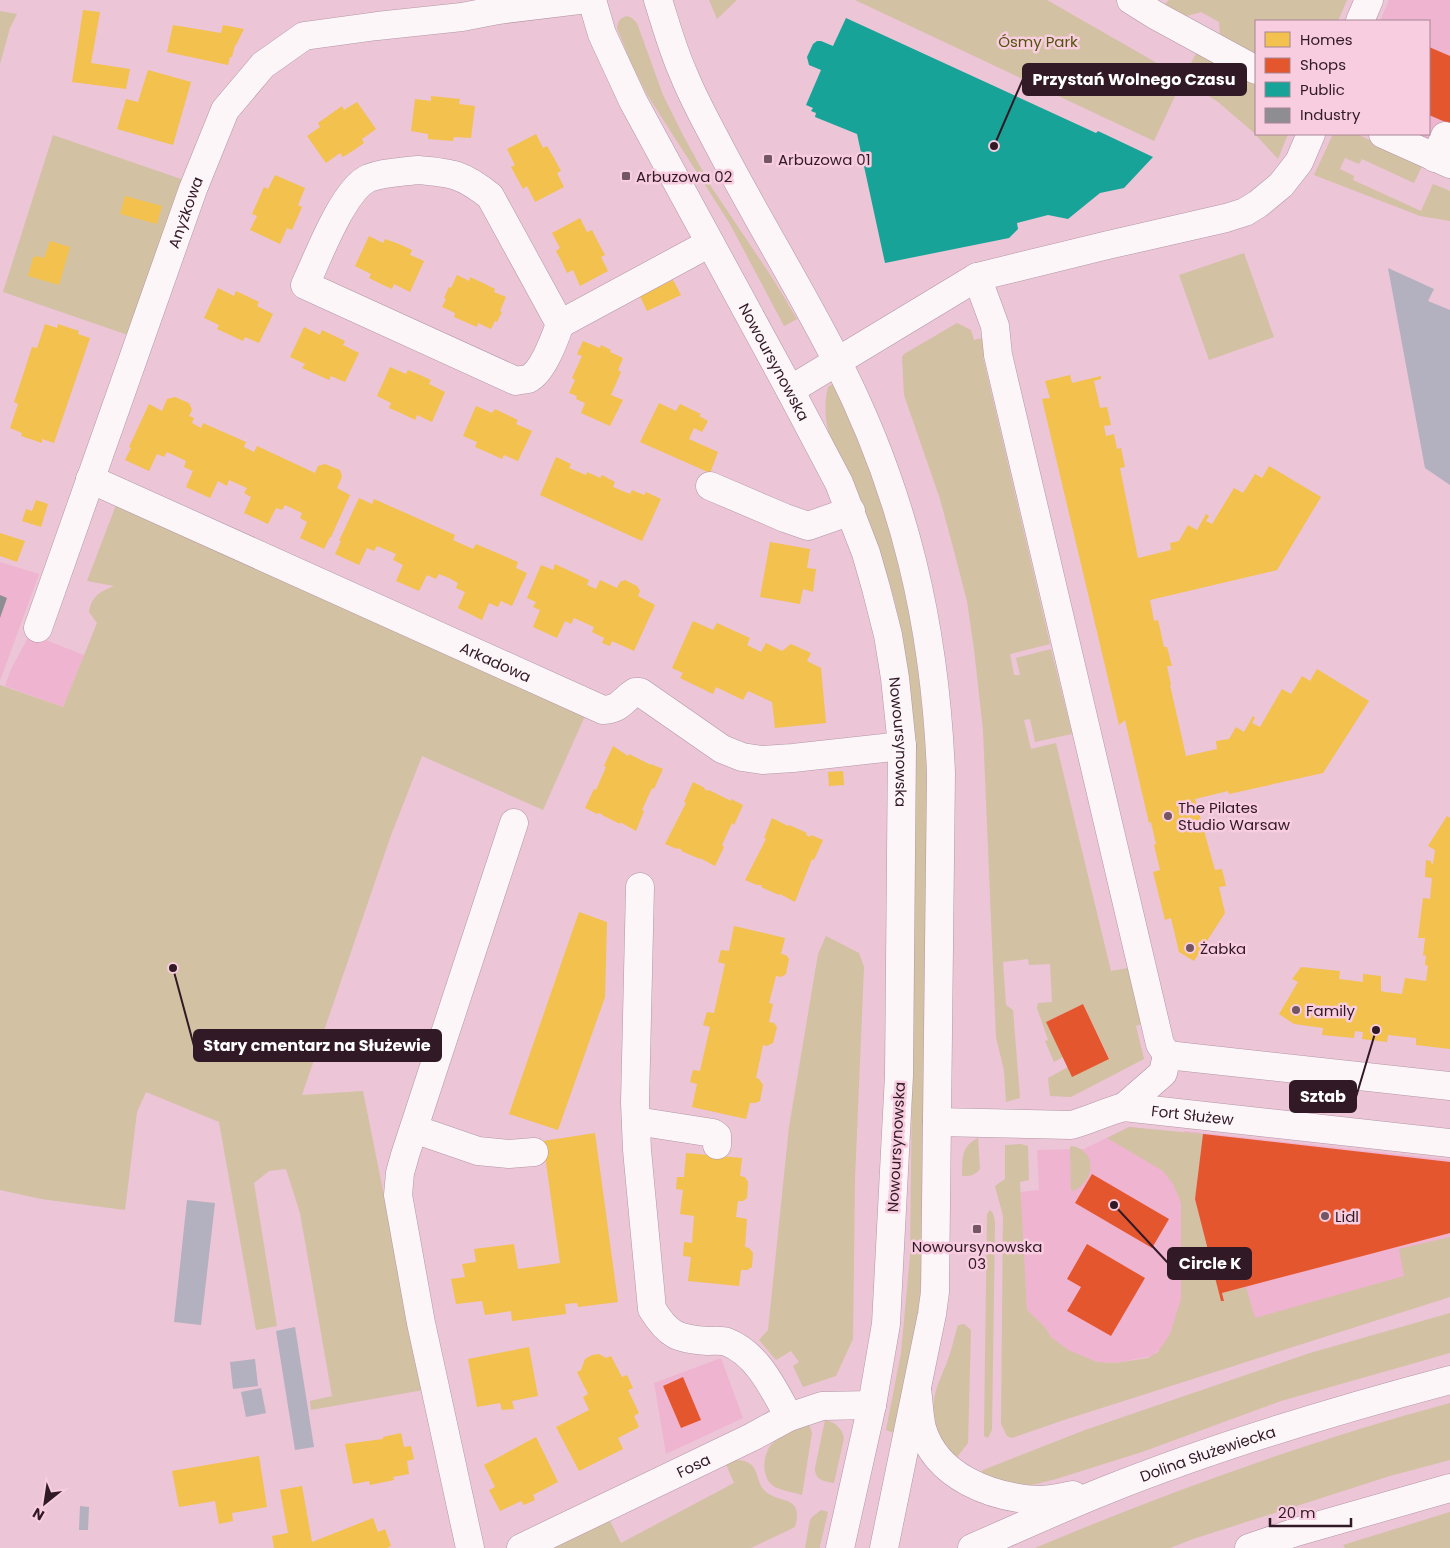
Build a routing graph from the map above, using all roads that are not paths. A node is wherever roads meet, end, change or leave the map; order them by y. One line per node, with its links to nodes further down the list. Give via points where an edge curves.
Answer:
1 (579, 0): 6 (street, Anyżkowa)
2 (592, 0): 12 (street, Nowoursynowska, via 602,34 633,101)
3 (658, 0): 15 (street, via 684,76 739,185)
4 (1369, 0): 7 (street)
5 (1119, 1): 8 (street, via 1155,15)
6 (513, 4): 17 (street, Anyżkowa, via 304,36 263,65 225,110 193,189)
7 (1360, 20)
8 (1255, 69)
9 (1311, 135): 13 (street, via 1299,162 1281,186 1245,212)
10 (1386, 135): 11 (street)
11 (1445, 154)
12 (710, 243): 14 (street); 16 (street, Nowoursynowska)
13 (977, 276): 15 (street); 24 (street, via 995,326 998,355 1153,1020)
14 (560, 324): 14 (street, via 490,196 473,182 450,172 390,172 367,179 350,194 305,285 516,381 535,374)
15 (837, 361): 16 (street); 28 (street, via 894,496 918,582 934,674 941,773)
16 (790, 390): 19 (street, Nowoursynowska)
17 (90, 479): 20 (street, Anyżkowa); 21 (street, Arkadowa, via 603,710 614,709 635,692 640,692 722,749 742,758 793,758)
18 (710, 486): 19 (street, via 808,526)
19 (850, 510): 21 (street, Nowoursynowska, via 866,552 888,635)
20 (38, 628)
21 (902, 746): 35 (street, Nowoursynowska, via 899,1075 886,1324)
22 (514, 823): 29 (street)
23 (640, 887): 27 (street)
24 (1167, 1055): 25 (street); 26 (street, via 1163,1073)
25 (1450, 1086)
26 (1124, 1107): 28 (street, Fort Służew, via 1071,1125); 30 (street, Fort Służew)
27 (636, 1121): 31 (street, via 713,1133 718,1136); 36 (street, via 652,1309 662,1325 674,1334 690,1339 726,1342 746,1353 768,1378)
28 (937, 1122): 34 (street, via 934,1292)
29 (414, 1129): 32 (street, via 478,1151); 39 (street, via 400,1173 398,1195 421,1323)
30 (1450, 1143)
31 (717, 1145)
32 (534, 1152)
33 (1450, 1380): 38 (street, Dolina Służewiecka, via 1298,1423)
34 (917, 1390): 38 (street, via 922,1428 931,1448 944,1466 960,1478 999,1494 1040,1500); 42 (street)
35 (872, 1405): 36 (street, Fosa, via 822,1406); 41 (street, Nowoursynowska)
36 (789, 1417): 40 (street, Fosa)
37 (1450, 1488): 44 (street)
38 (1104, 1491): 43 (street, Dolina Służewiecka)
39 (470, 1548)
40 (522, 1548)
41 (840, 1548)
42 (884, 1548)
43 (972, 1548)
44 (1249, 1548)

